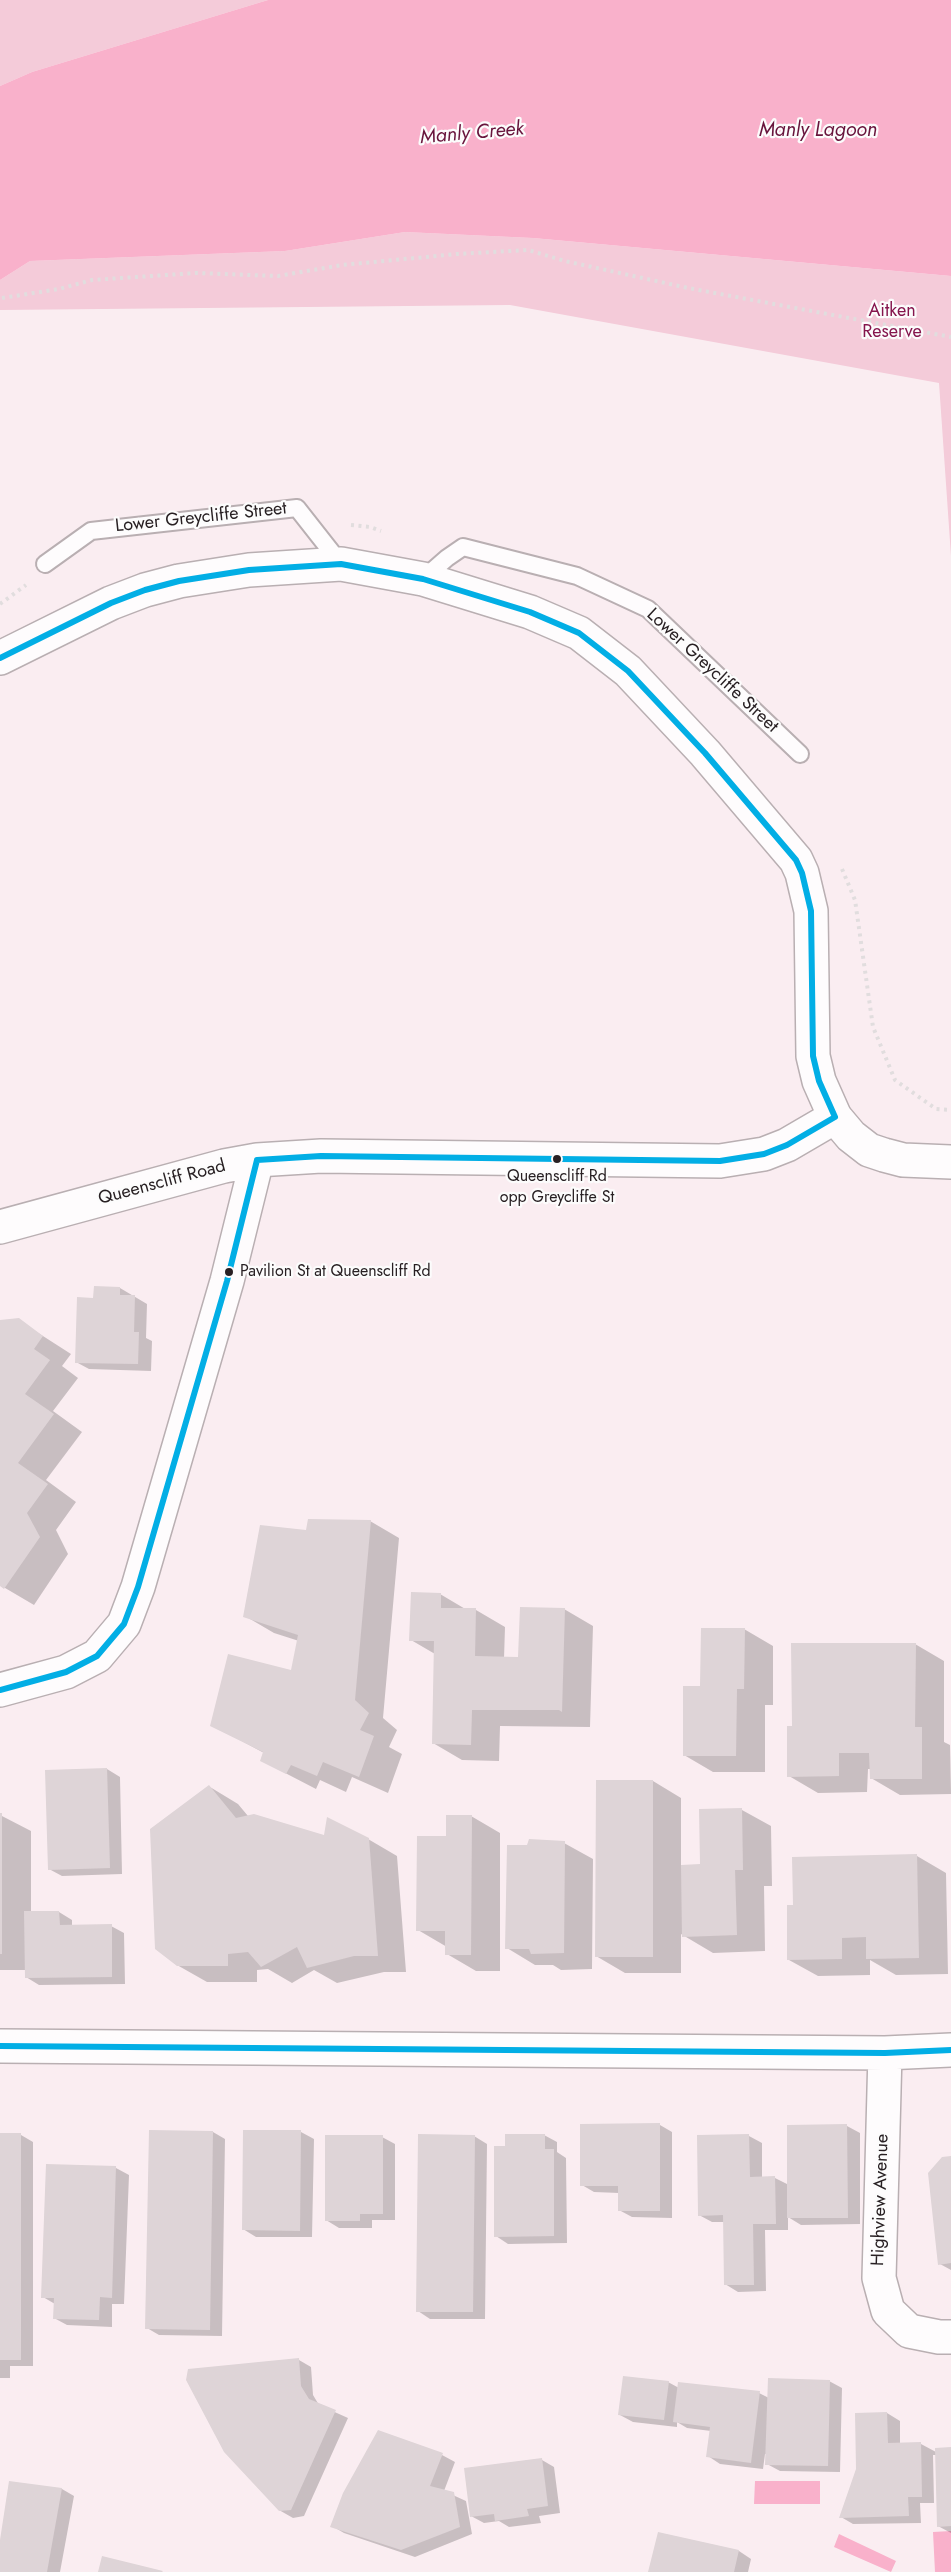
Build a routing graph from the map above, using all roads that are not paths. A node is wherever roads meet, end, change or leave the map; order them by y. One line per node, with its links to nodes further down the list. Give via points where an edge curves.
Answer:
1 (45, 564): 2 (lane, Lower Greycliffe Street, via 91,531 297,508)
2 (341, 564): 3 (street); 4 (street, via 249,570 156,587 111,603)
3 (423, 579): 5 (lane, Lower Greycliffe Street, via 464,547 577,576 648,609); 6 (street, via 530,612 579,633 628,671 785,846 802,873 811,911 813,1056)
4 (6, 661)
5 (800, 754)
6 (835, 1117): 7 (street, Queenscliff Road, via 764,1154 720,1161 321,1155); 8 (street, via 869,1150 903,1160)
7 (257, 1160): 9 (street, Queenscliff Road); 10 (street, via 227,1281 124,1624 97,1656 66,1672)
8 (951, 1162)
9 (0, 1227)
10 (0, 1690)
11 (0, 2046): 13 (street)
12 (951, 2050): 13 (street)
13 (885, 2053): 14 (street, Highview Avenue, via 879,2278 888,2311 909,2331)
14 (951, 2337)

